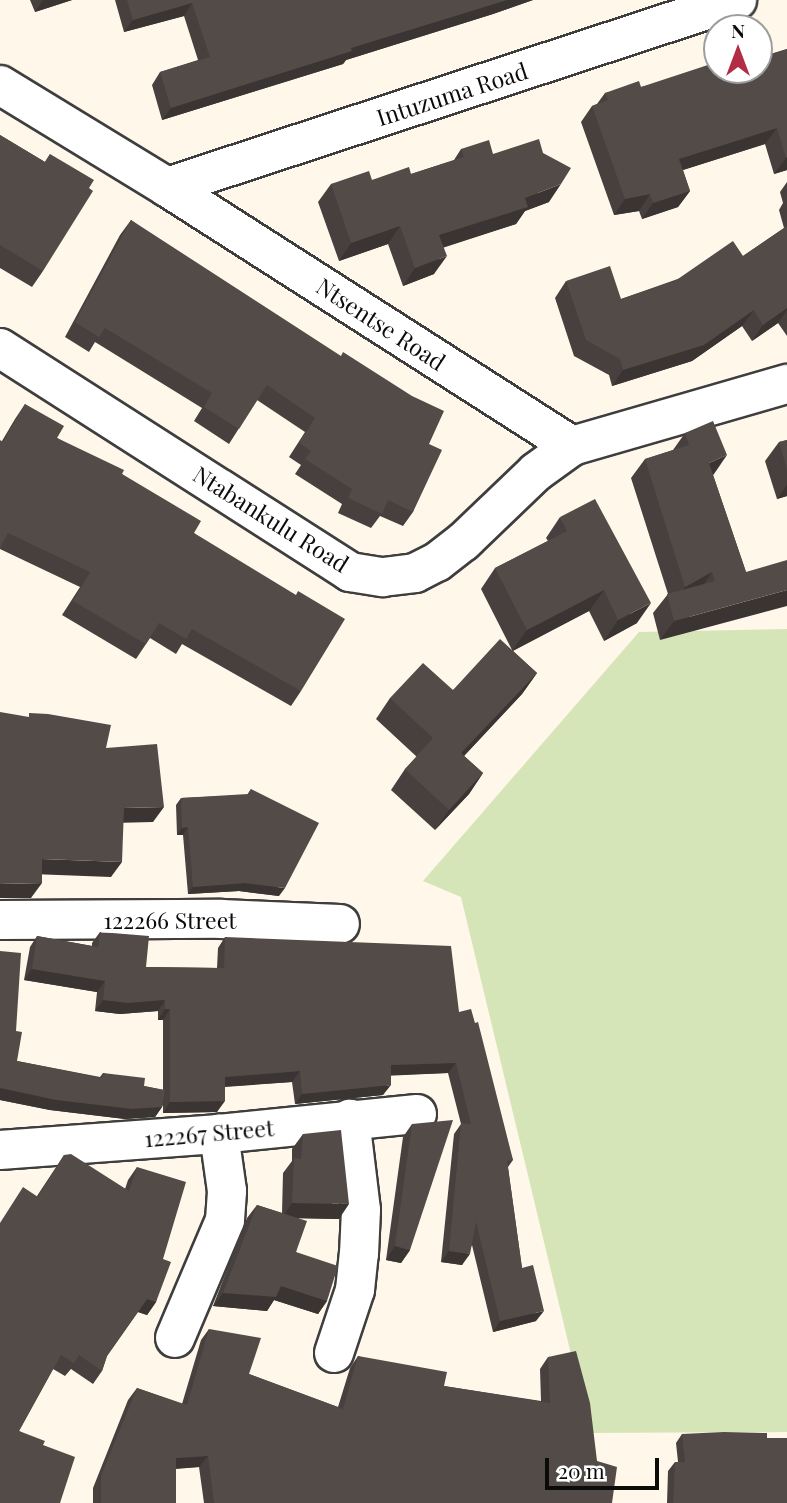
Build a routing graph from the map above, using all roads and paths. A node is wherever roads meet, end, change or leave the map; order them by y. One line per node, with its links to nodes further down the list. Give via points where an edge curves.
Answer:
1 (737, 0): 3 (street, Intuzuma Road)
2 (0, 85): 3 (street, Ntsentse Road)
3 (167, 187): 6 (street, Ntsentse Road)
4 (0, 348): 6 (street, Ntabankulu Road, via 350,572 383,577 415,573 437,562 536,472)
5 (787, 384): 6 (street)
6 (572, 446)
7 (0, 920): 8 (street, 122266 Street, via 220,919)
8 (340, 925)
9 (417, 1114): 10 (street, 122267 Street)
10 (350, 1119): 11 (street, 122267 Street); 14 (street, via 361,1210 359,1254 355,1290)
11 (219, 1134): 12 (street, 122267 Street); 13 (street, via 225,1220)
12 (0, 1150)
13 (175, 1338)
14 (334, 1353)

